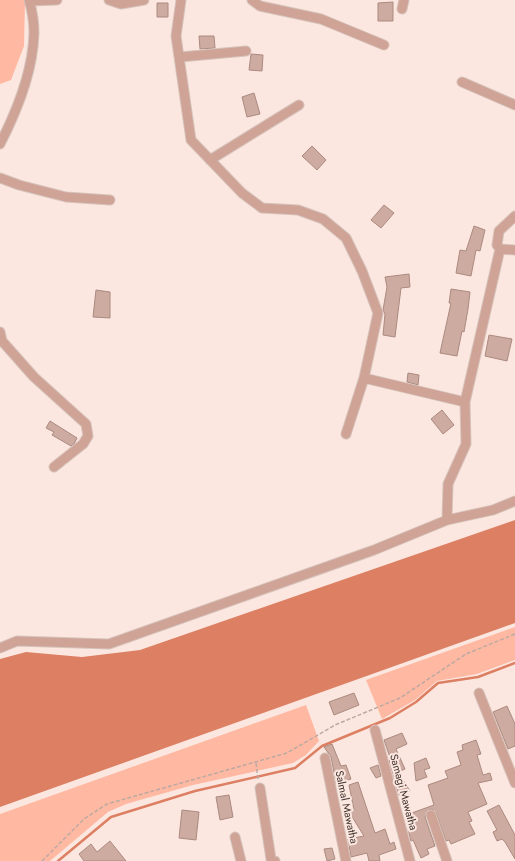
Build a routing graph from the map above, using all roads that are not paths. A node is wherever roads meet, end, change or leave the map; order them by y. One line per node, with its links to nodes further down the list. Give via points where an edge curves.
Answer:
1 (30, 0): 2 (street); 14 (street, via 34,33 29,68 12,121)
2 (57, 0)
3 (109, 0): 7 (street)
4 (144, 0): 7 (street)
5 (181, 0): 10 (street, via 176,36)
6 (252, 0): 8 (street, via 260,6 321,19)
7 (121, 2)
8 (384, 45)
9 (246, 51): 10 (street)
10 (180, 57): 15 (street, via 191,140)
11 (462, 82): 13 (street)
12 (299, 105): 15 (street)
13 (515, 105)
14 (0, 144)
15 (210, 160): 22 (street, via 242,193 262,208 298,210 323,219 346,238 362,270 378,313)
16 (0, 178): 17 (street, via 66,197)
17 (110, 200)
18 (515, 216): 19 (street, via 499,232 497,245)
19 (500, 249): 20 (street); 23 (street)
20 (515, 250)
21 (0, 332): 25 (street, via 2,341 34,377 86,424 88,436 83,444)
22 (364, 378): 23 (street); 24 (street)
23 (465, 402): 27 (street, via 466,444 448,484)
24 (346, 434)
25 (54, 467)
26 (515, 501): 27 (street, via 493,510)
27 (447, 520): 28 (street, via 374,550 109,644 17,641)
28 (0, 648)
29 (480, 694): 32 (street)
30 (375, 730): 39 (street, Samagi Mawatha)
31 (325, 758): 38 (street, Salmal Mawatha)
32 (515, 783)
33 (259, 784): 37 (street, via 271,859)
34 (431, 815): 40 (street)
35 (235, 837): 36 (street)
36 (241, 861)
37 (275, 861)
38 (346, 861)
39 (410, 861)
40 (447, 861)

